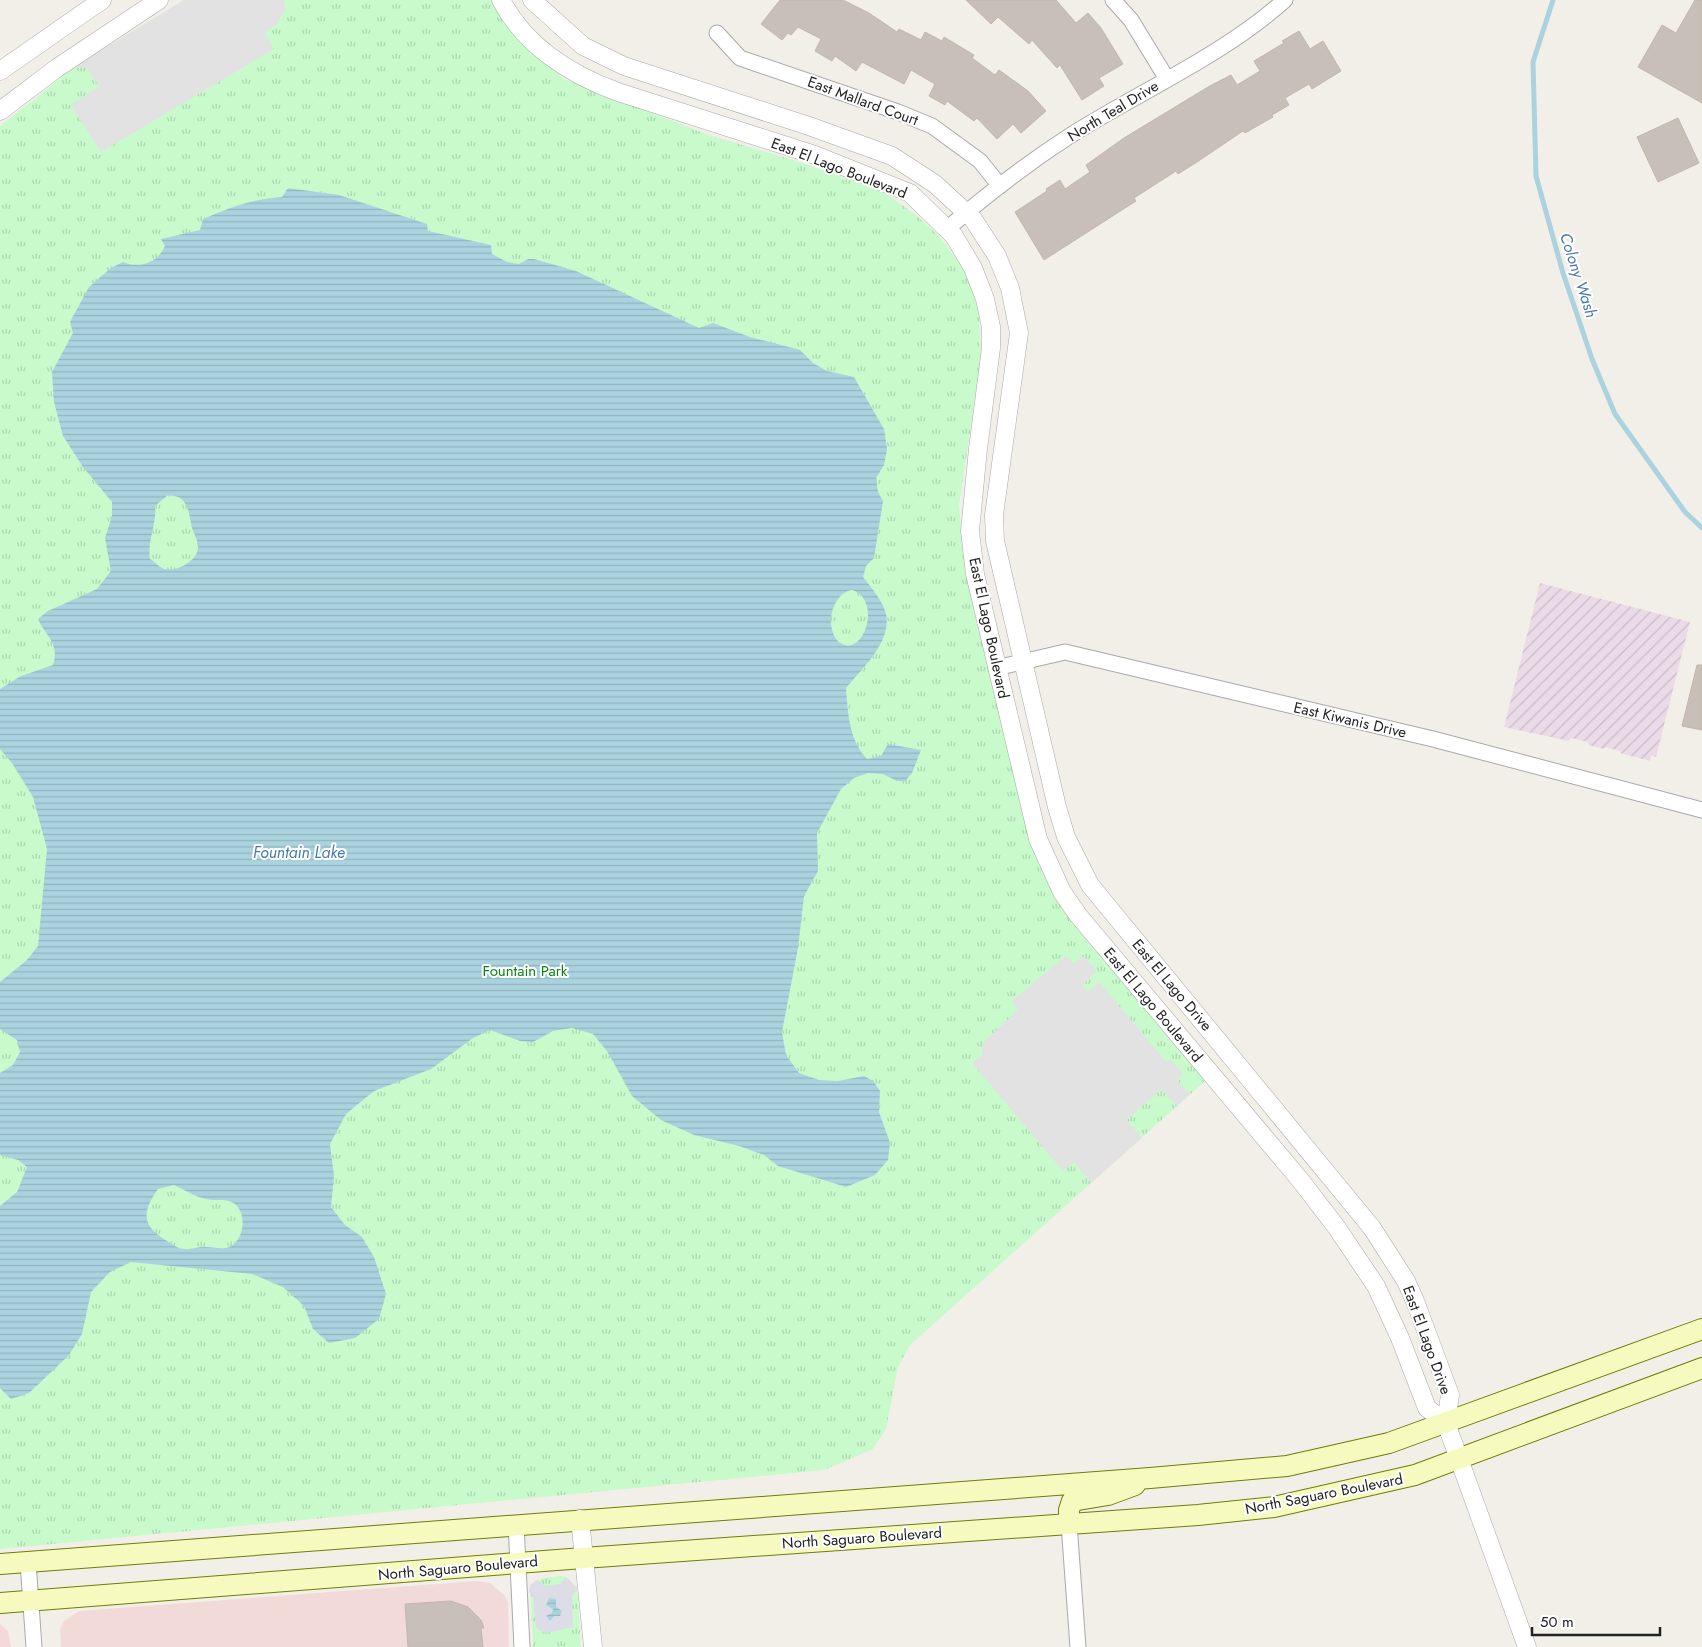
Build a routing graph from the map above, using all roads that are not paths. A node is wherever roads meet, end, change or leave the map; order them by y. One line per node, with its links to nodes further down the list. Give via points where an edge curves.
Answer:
1 (102, 0): 8 (street)
2 (159, 0): 10 (street, via 113,29)
3 (501, 0): 13 (street, East El Lago Boulevard, via 532,40 568,70 593,83 815,155 910,193)
4 (532, 0): 12 (street, East El Lago Boulevard, via 583,46 624,66 892,156 935,184)
5 (1114, 0): 9 (street, via 1131,20)
6 (1285, 0): 9 (street, North Teal Drive, via 1228,43)
7 (717, 33): 11 (street, East Mallard Court, via 740,58 932,126 980,161)
8 (0, 71)
9 (1167, 79): 11 (street, North Teal Drive, via 1068,137)
10 (0, 111)
11 (1000, 186): 12 (street, North Teal Drive)
12 (966, 212): 13 (street, North Teal Drive); 15 (street, East El Lago Boulevard, via 997,256 1010,288 1019,333)
13 (947, 229): 14 (street, East El Lago Boulevard, via 973,268 985,299 991,327)
14 (991, 348): 15 (street); 17 (street, East El Lago Boulevard, via 970,530 974,574)
15 (1018, 353): 16 (street, East El Lago Boulevard, via 994,515 999,565)
16 (1022, 662): 17 (street, East Kiwanis Drive); 18 (street, East Kiwanis Drive, via 1065,652 1433,739); 19 (street, East El Lago Boulevard, via 1066,837 1090,885)
17 (996, 668): 21 (street, East El Lago Boulevard, via 1038,839 1062,892)
18 (1702, 810)
19 (1129, 933): 20 (street, East El Lago Drive)
20 (1215, 1037): 21 (street); 22 (street, East El Lago Boulevard)
21 (1196, 1055): 24 (street, East El Lago Boulevard, via 1337,1228 1376,1286)
22 (1321, 1163): 26 (street, East El Lago Drive, via 1372,1228 1406,1282 1450,1395)
23 (1702, 1329): 26 (main road)
24 (1400, 1338): 26 (street, East El Lago Drive, via 1427,1408)
25 (1702, 1368): 27 (main road, North Saguaro Boulevard)
26 (1446, 1423): 27 (street, East El Lago Drive); 28 (main road, via 1389,1443 1287,1466)
27 (1460, 1459): 31 (main road, North Saguaro Boulevard, via 1414,1475 1274,1506); 42 (street, East El Lago Drive)
28 (1150, 1478): 29 (main road); 31 (main road, via 1108,1495 1072,1501)
29 (580, 1519): 30 (main road); 32 (street)
30 (516, 1524): 33 (main road); 35 (street)
31 (1070, 1524): 32 (main road, North Saguaro Boulevard); 41 (street)
32 (583, 1558): 35 (main road, North Saguaro Boulevard); 40 (street)
33 (28, 1562): 34 (main road); 36 (street)
34 (0, 1564)
35 (518, 1564): 36 (main road, North Saguaro Boulevard); 39 (street)
36 (31, 1600): 37 (main road, North Saguaro Boulevard); 38 (street)
37 (0, 1603)
38 (34, 1647)
39 (522, 1647)
40 (593, 1647)
41 (1078, 1647)
42 (1527, 1647)

